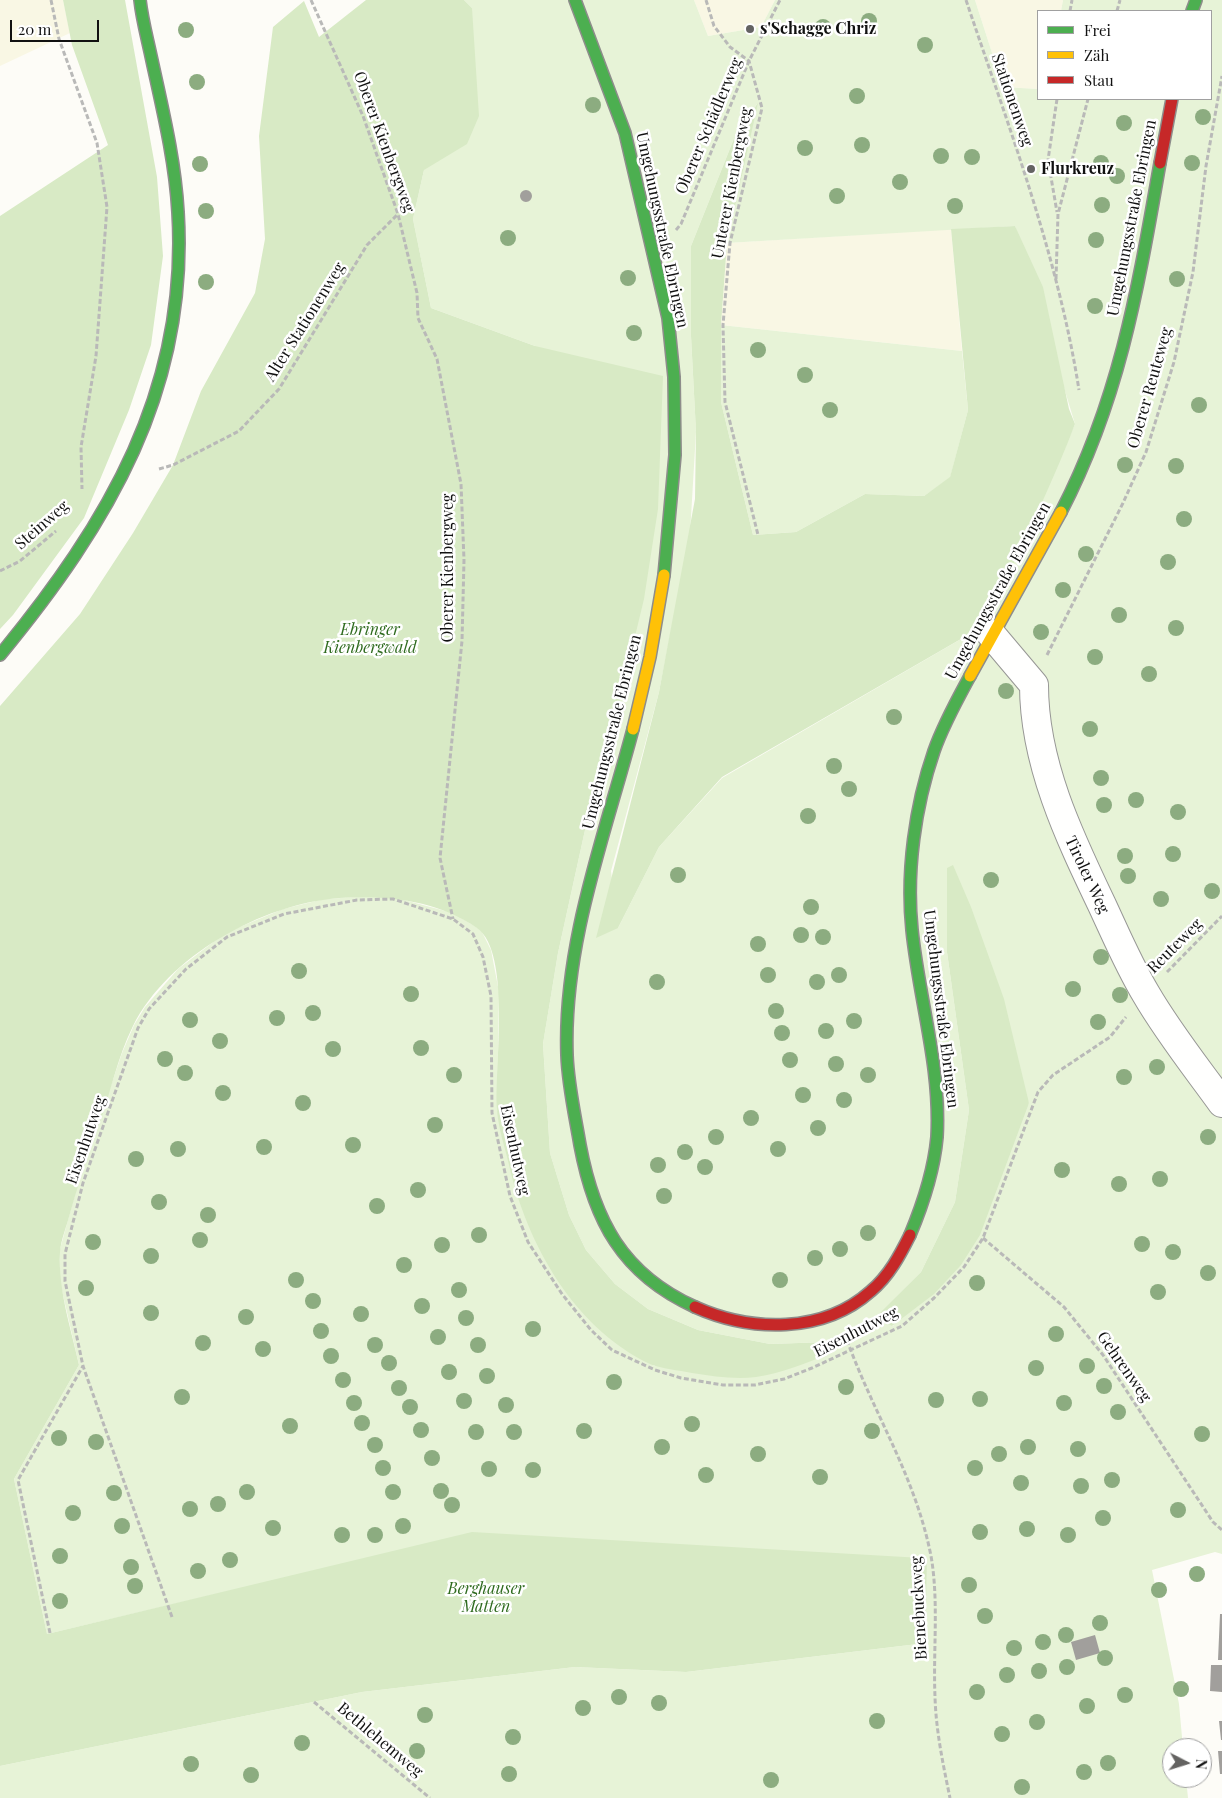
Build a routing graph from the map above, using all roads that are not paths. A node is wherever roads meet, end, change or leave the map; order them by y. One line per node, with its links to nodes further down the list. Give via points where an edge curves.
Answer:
1 (140, 0): 5 (street, via 178,212 179,270 172,326 151,412 121,482 65,575)
2 (575, 0): 4 (street, Umgehungsstraße Ebringen, via 624,131 665,304 673,367 674,460 669,526 647,668 582,915 566,1044 584,1169 602,1221 629,1259 660,1287 693,1308 729,1320 764,1325 805,1322 838,1313 883,1280 898,1260 914,1226 934,1159 938,1125 936,1082 912,932 911,878 917,822 928,769 942,730)
3 (1172, 100): 4 (street, Umgehungsstraße Ebringen, via 1137,294 1102,420 1042,549)
4 (991, 634): 6 (street, Tiroler Weg, via 1034,685 1034,707 1043,755 1064,824 1145,993)
5 (0, 655)
6 (1222, 1103)

